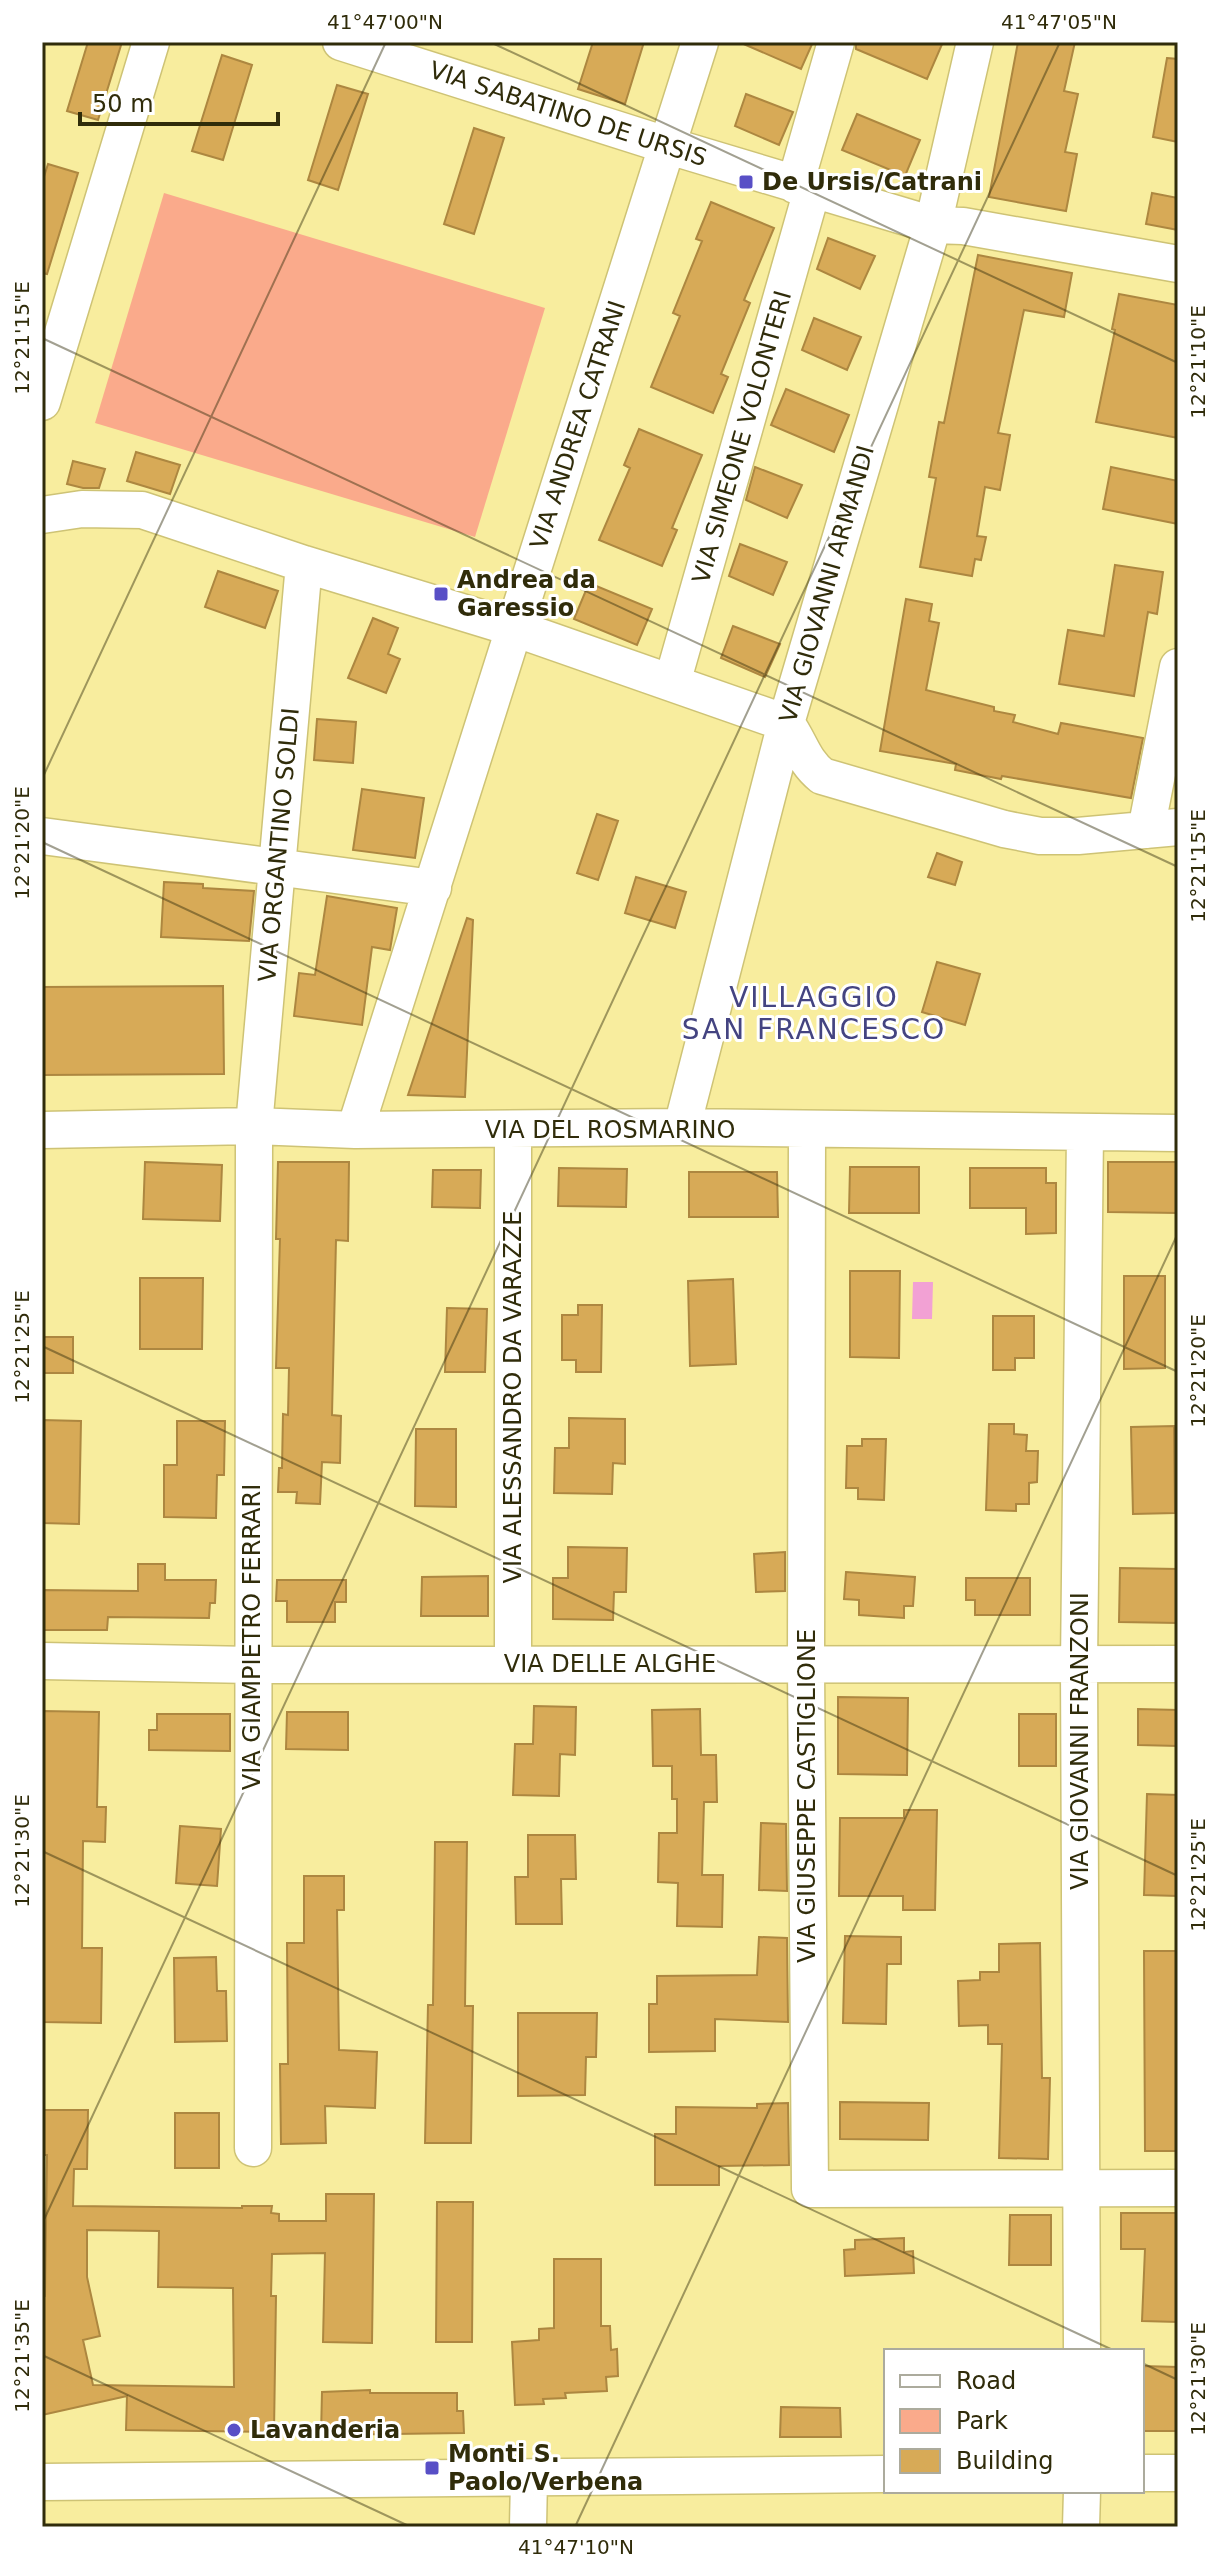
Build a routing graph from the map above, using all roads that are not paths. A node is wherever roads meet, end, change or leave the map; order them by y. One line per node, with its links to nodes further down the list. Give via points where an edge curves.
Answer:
1 (151, 42): 10 (street)
2 (341, 42): 6 (street, VIA SABATINO DE URSIS)
3 (700, 42): 6 (street, VIA ANDREA CATRANI)
4 (836, 42): 7 (street, VIA SIMEONE VOLONTERI)
5 (975, 42): 8 (street, VIA GIOVANNI ARMANDI)
6 (666, 145): 7 (street, VIA SABATINO DE URSIS); 13 (street, VIA ANDREA CATRANI)
7 (803, 187): 8 (street, VIA SABATINO DE URSIS); 15 (street, VIA SIMEONE VOLONTERI)
8 (933, 225): 9 (street, VIA SABATINO DE URSIS); 16 (street, VIA GIOVANNI ARMANDI)
9 (1178, 264)
10 (42, 402)
11 (42, 515): 12 (street, via 142,510)
12 (304, 564): 13 (street); 19 (street, VIA ORGANTINO SOLDI)
13 (514, 628): 15 (street); 20 (street, VIA ANDREA CATRANI)
14 (1178, 667): 17 (street)
15 (672, 683): 16 (street)
16 (786, 723): 17 (street, via 803,758 822,776 1004,829 1078,836); 22 (street, VIA GIOVANNI ARMANDI)
17 (1162, 829)
18 (42, 836): 19 (street)
19 (277, 867): 20 (street); 21 (street, VIA ORGANTINO SOLDI)
20 (433, 888): 24 (street, VIA ANDREA CATRANI)
21 (254, 1126): 23 (street, VIA DEL ROSMARINO); 24 (street, VIA DEL ROSMARINO); 32 (street, VIA GIAMPIETRO FERRARI)
22 (682, 1127): 25 (street, VIA DEL ROSMARINO); 26 (street, VIA DEL ROSMARINO)
23 (42, 1130)
24 (355, 1130): 25 (street, VIA DEL ROSMARINO)
25 (513, 1130): 30 (street, VIA ALESSANDRO DA VARAZZE)
26 (807, 1131): 27 (street, VIA DEL ROSMARINO); 34 (street, VIA GIUSEPPE CASTIGLIONE)
27 (1085, 1132): 28 (street, VIA DEL ROSMARINO); 33 (street, VIA GIOVANNI FRANZONI)
28 (1178, 1133)
29 (42, 1661): 32 (street, VIA DELLE ALGHE)
30 (513, 1664): 32 (street, VIA DELLE ALGHE); 34 (street, VIA DELLE ALGHE)
31 (1178, 1664): 33 (street, VIA DELLE ALGHE)
32 (252, 1665): 35 (street, VIA GIAMPIETRO FERRARI)
33 (1079, 1665): 34 (street, VIA DELLE ALGHE); 36 (street, VIA GIOVANNI FRANZONI)
34 (806, 1666): 36 (street, VIA GIUSEPPE CASTIGLIONE, via 810,2189)
35 (253, 2148)
36 (1082, 2188): 37 (street); 38 (street, VIA GIOVANNI FRANZONI)
37 (1178, 2188)
38 (1082, 2349)
39 (1144, 2473): 40 (street)
40 (1178, 2473)
41 (884, 2474): 42 (street)
42 (529, 2478): 43 (street); 45 (street)
43 (42, 2482)
44 (1082, 2493): 46 (street)
45 (528, 2527)
46 (1081, 2527)

